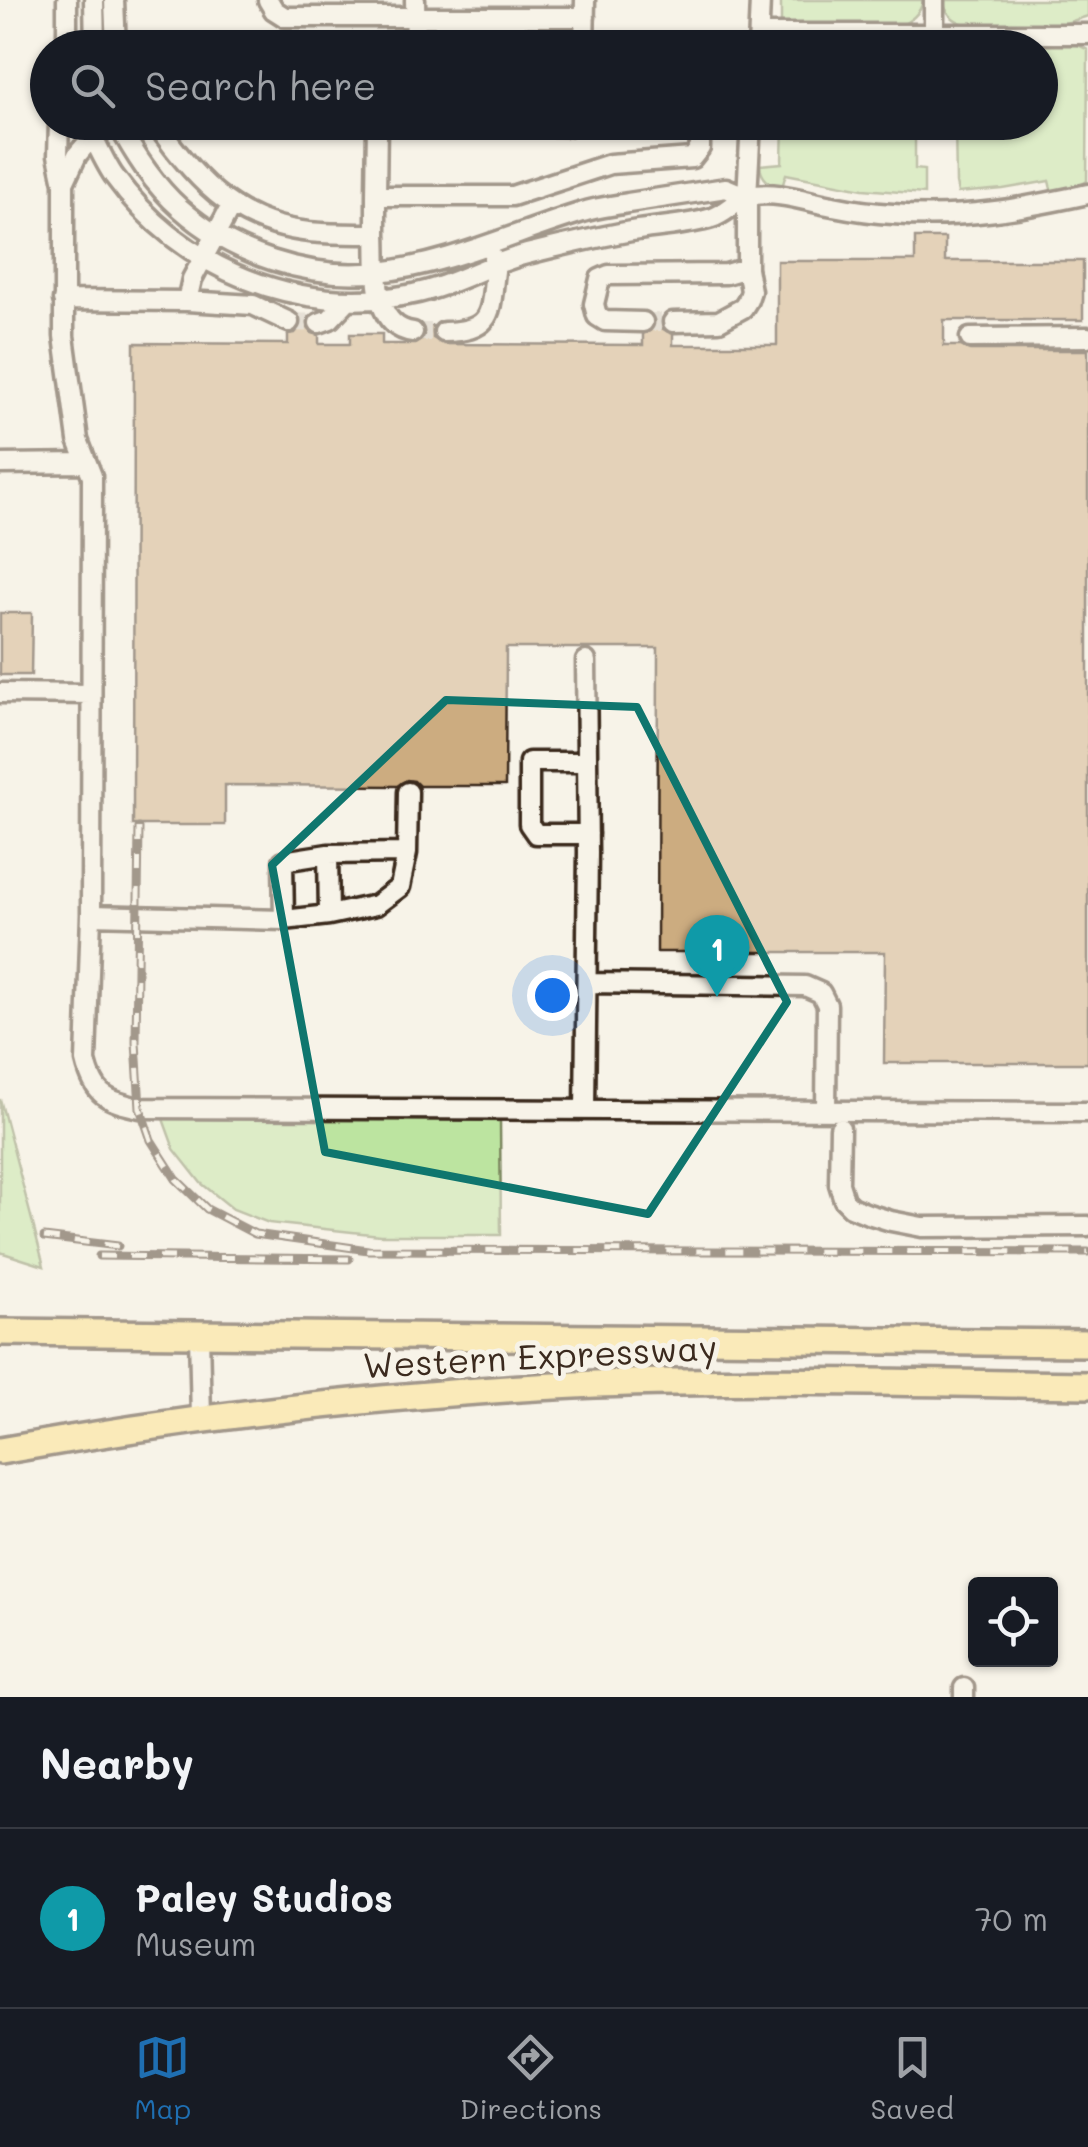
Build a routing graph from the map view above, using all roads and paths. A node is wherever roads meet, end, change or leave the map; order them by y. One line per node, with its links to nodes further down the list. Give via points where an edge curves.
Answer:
1 (67, 0): 9 (street)
2 (94, 0): 10 (street)
3 (114, 0): 11 (street)
4 (268, 0): 7 (street, via 285,18)
5 (760, 0): 12 (street)
6 (934, 0): 13 (street)
7 (415, 8): 8 (street)
8 (585, 9)
9 (67, 30)
10 (95, 30)
11 (115, 30)
12 (759, 30)
13 (934, 30)
14 (1058, 34): 15 (street)
15 (1088, 34)
16 (58, 140): 24 (street)
17 (87, 140): 24 (street)
18 (100, 140): 34 (street, via 112,173 142,210)
19 (126, 140): 30 (street, via 155,182)
20 (168, 140): 28 (street)
21 (376, 140): 26 (street)
22 (700, 140): 26 (street, via 692,158 610,164 512,196)
23 (750, 140): 27 (street)
24 (64, 182): 38 (street)
25 (1088, 194): 27 (street, via 935,216)
26 (376, 196): 31 (street)
27 (748, 196): 29 (street, via 726,188); 32 (street, via 715,218); 36 (street)
28 (231, 206): 30 (street); 31 (street, via 292,229)
29 (584, 211): 32 (street, via 577,222); 33 (street)
30 (215, 234): 34 (street); 37 (street, via 272,261 338,273)
31 (376, 234): 37 (street)
32 (582, 240): 35 (street)
33 (478, 246): 35 (street); 37 (street)
34 (202, 259): 39 (street, via 274,290); 41 (street)
35 (496, 264): 40 (street); 47 (street, via 484,322 466,332)
36 (747, 268): 43 (street, via 600,279 597,316); 44 (street, via 750,291 743,308 719,321)
37 (378, 272): 40 (street)
38 (63, 300): 41 (street); 50 (street, via 78,440)
39 (348, 300): 40 (street); 45 (street)
40 (381, 300): 46 (street, via 395,327)
41 (187, 302): 42 (street, via 254,306)
42 (288, 322)
43 (643, 322)
44 (673, 322)
45 (319, 323)
46 (413, 332)
47 (444, 332)
48 (1088, 337): 49 (street)
49 (970, 338)
50 (87, 463): 51 (street); 54 (street)
51 (0, 464)
52 (586, 661): 55 (street)
53 (0, 693): 54 (street)
54 (91, 694): 60 (street)
55 (587, 762): 57 (street); 57 (street, via 530,762 529,824 536,834)
56 (408, 792): 58 (street)
57 (588, 834): 63 (street)
58 (407, 853): 59 (street); 61 (street, via 400,887 376,905)
59 (328, 854): 61 (street); 62 (street, via 283,860)
60 (91, 915): 62 (street); 64 (street, via 86,1060 102,1096 122,1104)
61 (328, 915): 62 (street)
62 (284, 920)
63 (587, 984): 64 (street); 65 (street, via 805,986 821,993 827,1005)
64 (584, 1110): 65 (street)
65 (826, 1110): 66 (street)
66 (1088, 1112)
67 (840, 1128): 68 (street, via 844,1200 868,1214 922,1227)
68 (1088, 1226)
69 (0, 1332): 70 (highway, Western Expressway)
70 (199, 1334): 71 (highway, Western Expressway); 73 (street)
71 (1088, 1343)
72 (1088, 1385): 73 (highway, Western Expressway, via 599,1384 382,1398)
73 (201, 1419): 74 (highway, Western Expressway)
74 (0, 1451)

